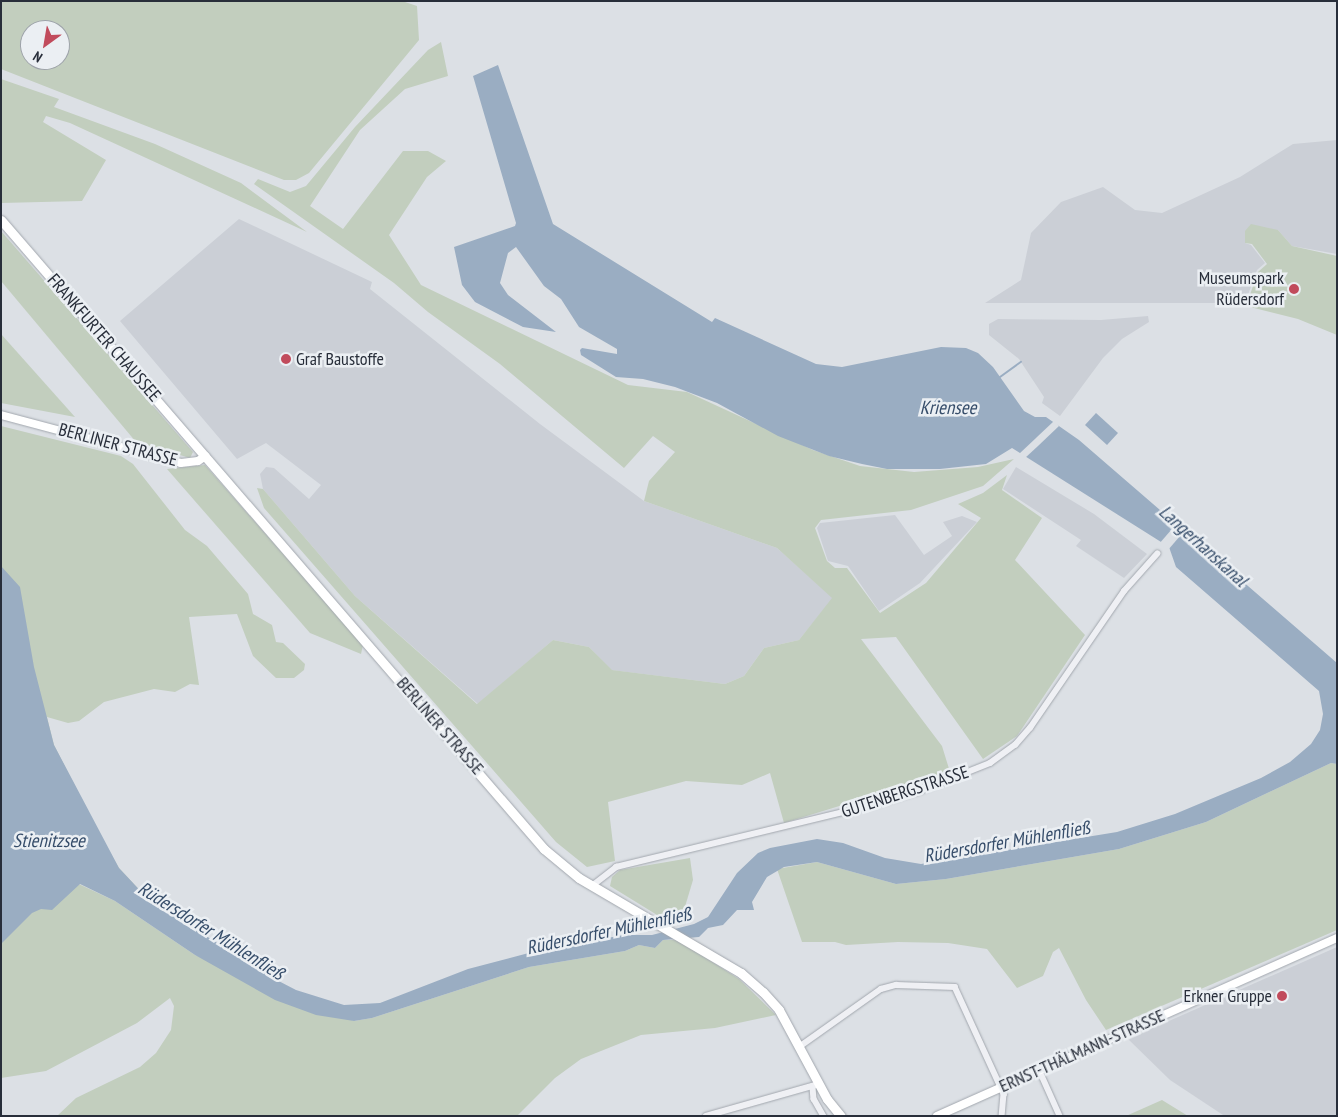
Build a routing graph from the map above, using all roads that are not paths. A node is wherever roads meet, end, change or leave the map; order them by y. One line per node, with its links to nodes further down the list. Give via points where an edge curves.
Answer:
1 (1, 220): 3 (main road, FRANKFURTER CHAUSSEE)
2 (1, 415): 3 (main road, BERLINER STRASSE, via 181,463 198,461)
3 (206, 456): 5 (main road, BERLINER STRASSE, via 544,849)
4 (1157, 554): 5 (street, GUTENBERGSTRASSE, via 1124,591 1030,728 1015,745 990,763 877,804 616,867)
5 (592, 886): 7 (main road, BERLINER STRASSE, via 742,974 779,1010)
6 (1337, 938): 8 (main road, ERNST-THÄLMANN-STRASSE)
7 (800, 1047): 9 (main road, BERLINER STRASSE); 10 (street, via 880,989 896,985 954,987)
8 (1040, 1070): 10 (main road, ERNST-THÄLMANN-STRASSE); 16 (street)
9 (816, 1086): 11 (street); 12 (street, via 814,1099); 13 (main road, BERLINER STRASSE)
10 (1000, 1087): 14 (main road, ERNST-THÄLMANN-STRASSE); 15 (street, via 1005,1102)
11 (706, 1116)
12 (824, 1116)
13 (841, 1116)
14 (936, 1116)
15 (1002, 1116)
16 (1060, 1116)

